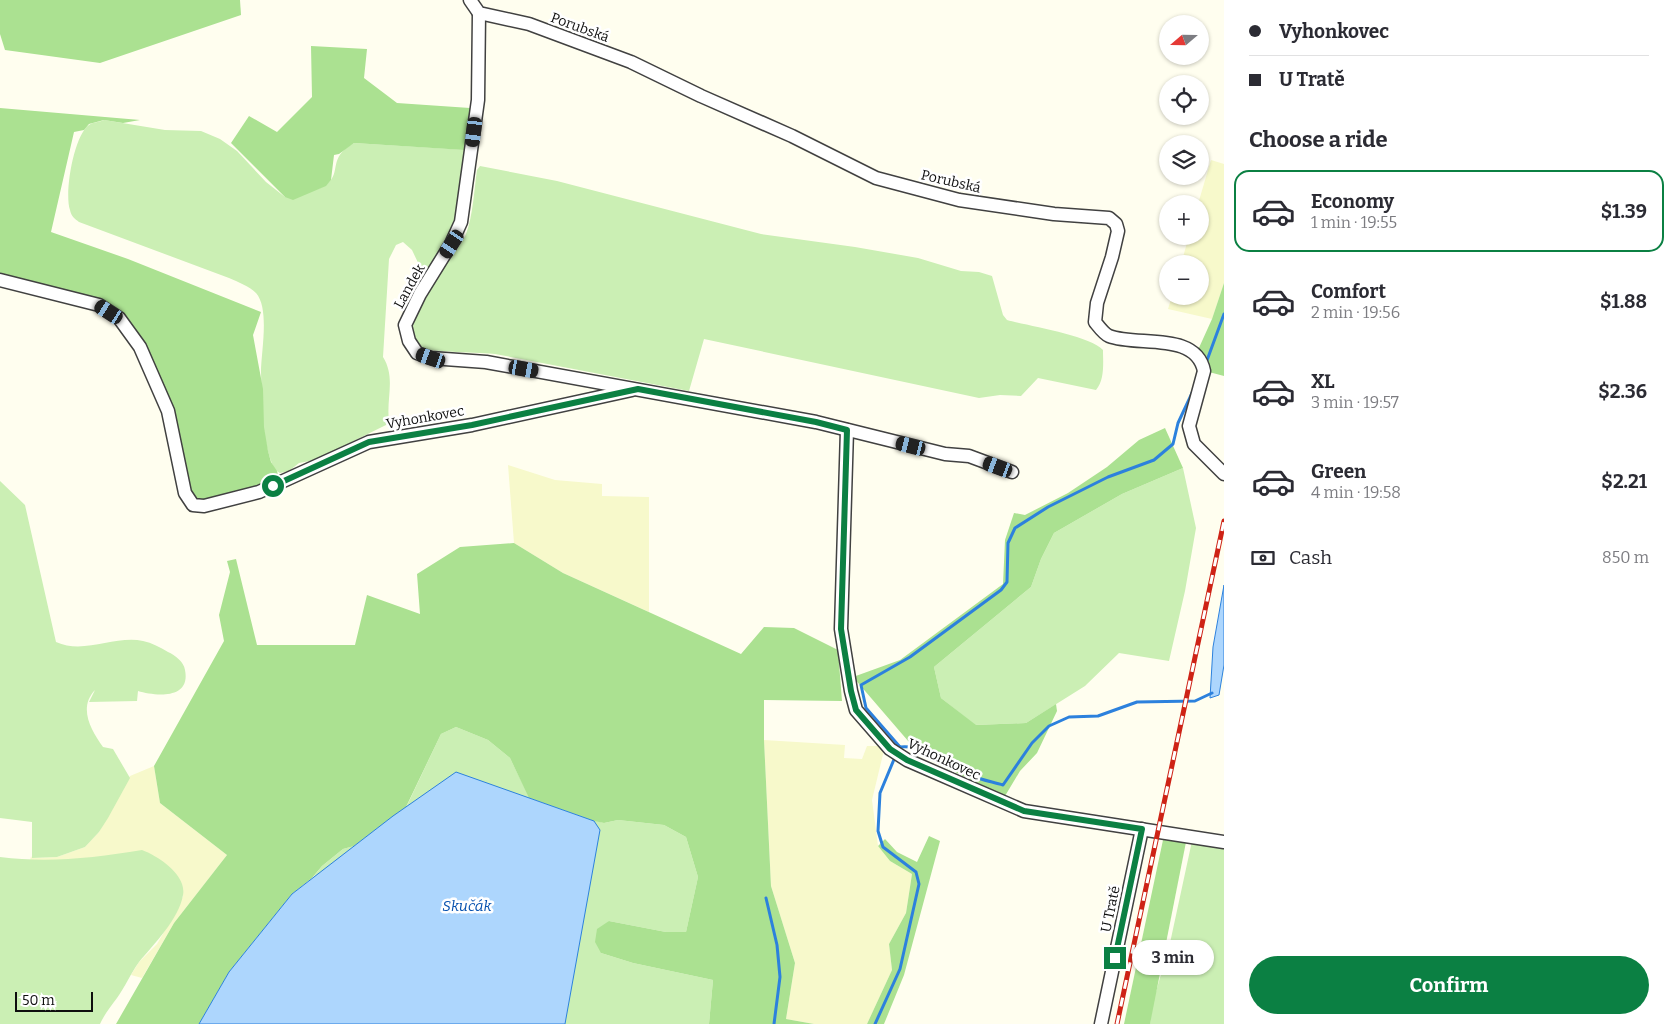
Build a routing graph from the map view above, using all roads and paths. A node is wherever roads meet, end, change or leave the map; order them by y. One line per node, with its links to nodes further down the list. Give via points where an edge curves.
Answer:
1 (470, 0): 2 (street)
2 (479, 13): 4 (street, Landek, via 478,100 461,222 452,244 411,310 405,325 409,342 417,353 431,358 486,362); 7 (street, Porubská, via 529,24 631,62 876,178 959,200 1054,214 1109,218 1118,231 1097,303 1095,322 1107,335 1133,341 1160,341 1194,353 1204,368 1189,426 1194,444)
3 (0, 280): 4 (street, Vyhonkovec, via 99,305 119,318 140,347 168,411 185,492 193,505 204,506 259,492 369,442 481,423)
4 (638, 389): 5 (street, Vyhonkovec)
5 (847, 430): 6 (street, Vyhonkovec, via 944,454 969,456); 8 (street, Vyhonkovec, via 841,629 856,710 891,750 903,758 1024,811)
6 (1012, 472)
7 (1224, 474)
8 (1142, 829): 9 (street, Vyhonkovec); 10 (street, U Tratě)
9 (1224, 842)
10 (1101, 1024)

